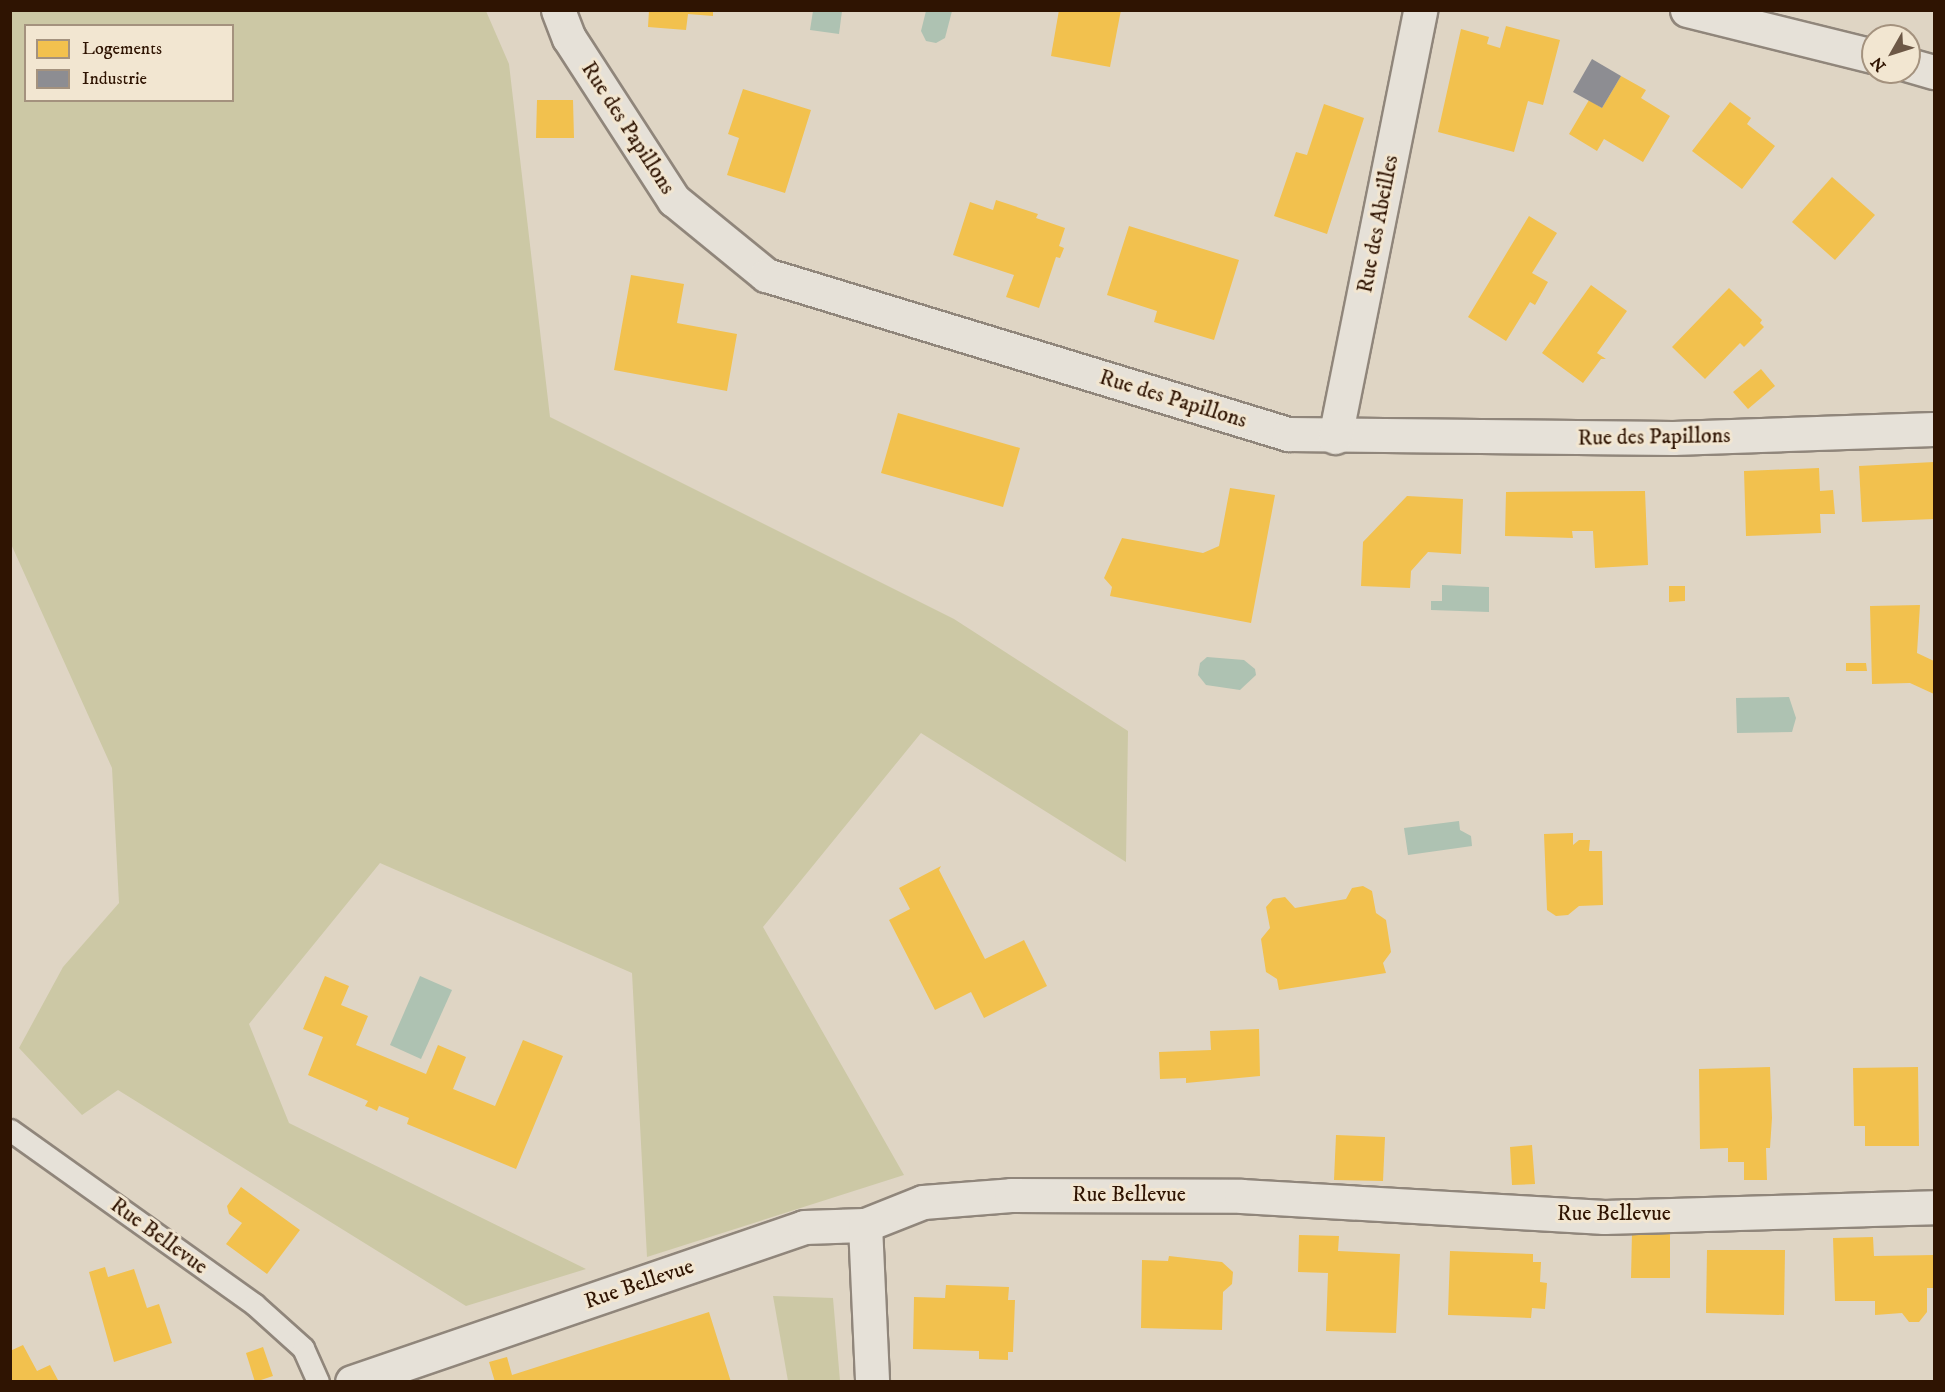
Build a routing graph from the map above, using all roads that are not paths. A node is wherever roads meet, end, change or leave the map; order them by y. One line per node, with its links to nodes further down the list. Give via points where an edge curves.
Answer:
1 (558, 10): 6 (street, Rue des Papillons, via 569,38 674,200 766,275 1288,434)
2 (1420, 10): 6 (street, Rue des Abeilles)
3 (1687, 10): 4 (street)
4 (1861, 53)
5 (1935, 429): 6 (street, Rue des Papillons, via 1673,438)
6 (1335, 437)
7 (10, 1130): 10 (lane, Rue Bellevue, via 254,1304 303,1348)
8 (1935, 1207): 9 (street, Rue Bellevue, via 1604,1217 1241,1196 1011,1195 923,1202)
9 (865, 1225): 11 (street, Rue Bellevue, via 804,1227); 12 (street)
10 (318, 1382)
11 (352, 1382)
12 (872, 1382)

